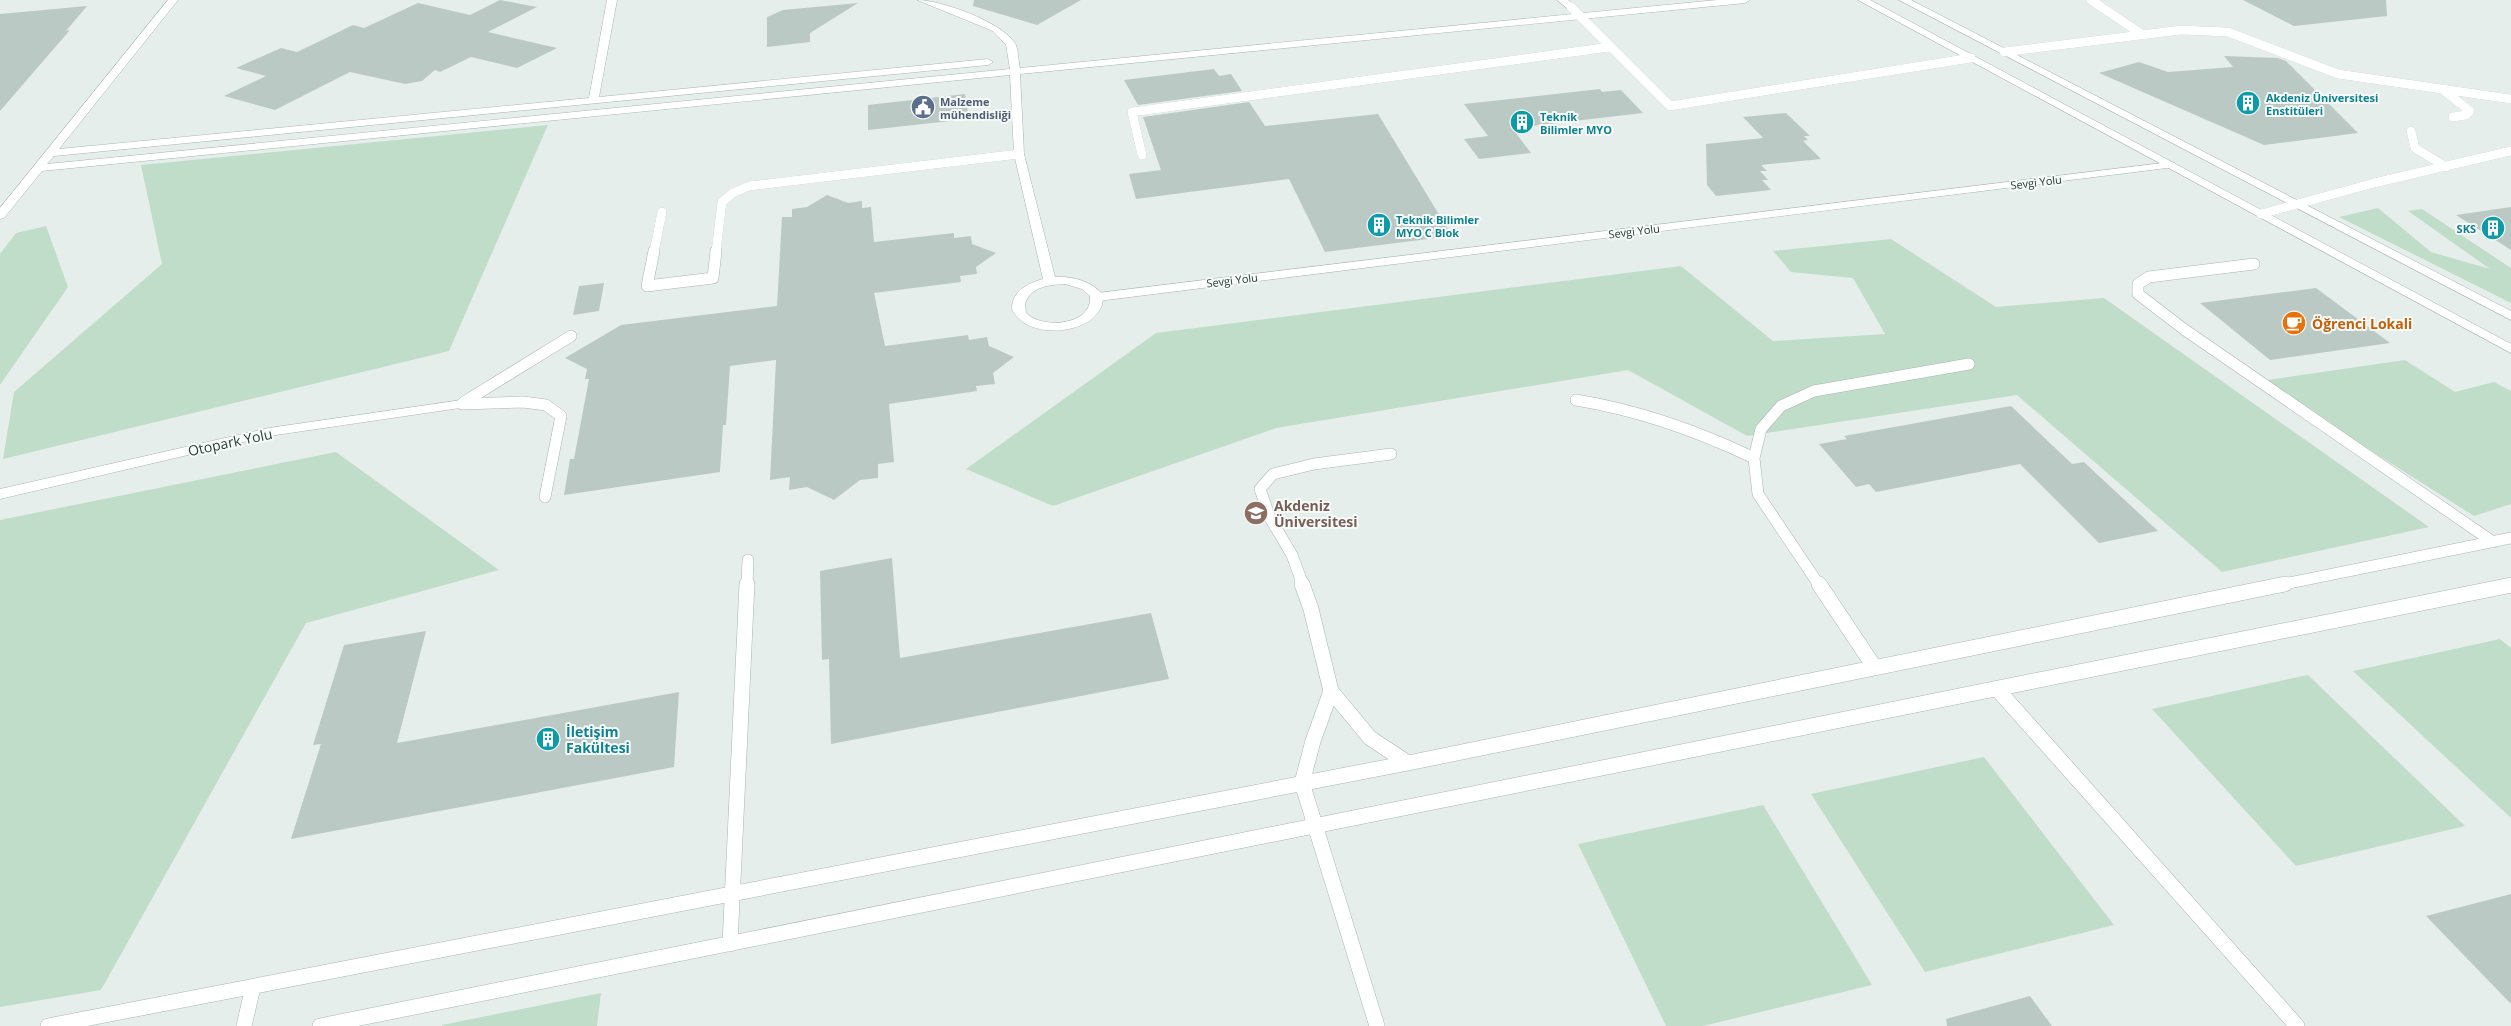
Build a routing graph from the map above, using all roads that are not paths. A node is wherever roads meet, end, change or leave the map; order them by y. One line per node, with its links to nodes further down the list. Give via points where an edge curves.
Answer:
1 (173, 0): 24 (street)
2 (612, 0): 20 (street)
3 (922, 0): 17 (street, via 996,29 1011,44)
4 (1562, 0): 10 (street)
5 (1649, 0): 10 (street)
6 (1745, 0): 11 (street)
7 (1863, 0): 16 (street)
8 (1903, 0): 15 (street)
9 (2091, 0): 13 (lane)
10 (1571, 7): 11 (lane); 12 (street)
11 (1582, 16): 14 (lane); 17 (street)
12 (1293, 34)
13 (2143, 35): 15 (lane); 18 (lane, via 2182,30 2228,32 2338,74)
14 (1610, 48): 16 (lane, via 1670,106); 26 (lane, via 1132,112)
15 (2004, 52): 32 (street)
16 (1971, 58): 28 (street)
17 (1010, 62): 20 (street); 25 (street); 30 (street)
18 (2441, 89): 19 (lane); 21 (lane, via 2470,111)
19 (2511, 99)
20 (593, 102): 24 (street)
21 (2453, 118)
22 (2411, 131): 29 (lane, via 2415,148)
23 (2511, 151): 29 (lane)
24 (51, 153): 30 (street)
25 (1019, 154): 27 (lane); 37 (street)
26 (1142, 155)
27 (927, 165): 31 (lane); 33 (lane, via 749,186 732,193 722,202 712,278 647,286)
28 (2171, 165): 34 (street); 38 (street, Sevgi Yolu)
29 (2446, 167): 32 (lane)
30 (39, 168): 35 (street)
31 (929, 175)
32 (2295, 205): 34 (lane); 39 (street)
33 (662, 212)
34 (2261, 214): 41 (street)
35 (0, 216)
36 (2254, 264): 50 (lane, via 2149,277 2138,284 2138,294 2185,330)
37 (1050, 281): 38 (street, via 1081,283); 38 (street, via 1024,292 1017,310 1023,318 1041,325 1065,326 1092,314 1098,306)
38 (1098, 296)
39 (2511, 316)
40 (571, 336): 44 (lane)
41 (2511, 349)
42 (1970, 364): 46 (lane, via 1798,396 1768,418 1756,440)
43 (1576, 400): 46 (lane, via 1652,414)
44 (462, 404): 47 (street, Otopark Yolu, via 269,432); 48 (lane, via 523,402 546,405 561,416)
45 (1391, 454): 55 (lane, via 1314,464 1273,474 1260,489 1270,518 1292,554 1311,609)
46 (1752, 457): 53 (lane, via 1758,494)
47 (0, 494)
48 (545, 497)
49 (2511, 538): 50 (lane)
50 (2493, 542): 53 (lane)
51 (748, 560): 59 (lane)
52 (2511, 586): 54 (lane)
53 (1875, 668): 56 (lane)
54 (1997, 689): 58 (lane); 66 (lane)
55 (1331, 691): 56 (lane, via 1370,738); 57 (lane)
56 (1408, 763): 57 (lane)
57 (1302, 783): 58 (lane); 59 (lane)
58 (1316, 826): 60 (lane); 65 (lane)
59 (732, 894): 60 (lane); 61 (lane)
60 (730, 944): 64 (lane)
61 (253, 987): 62 (lane); 63 (lane)
62 (48, 1026)
63 (244, 1026)
64 (320, 1026)
65 (1377, 1026)
66 (2297, 1026)

